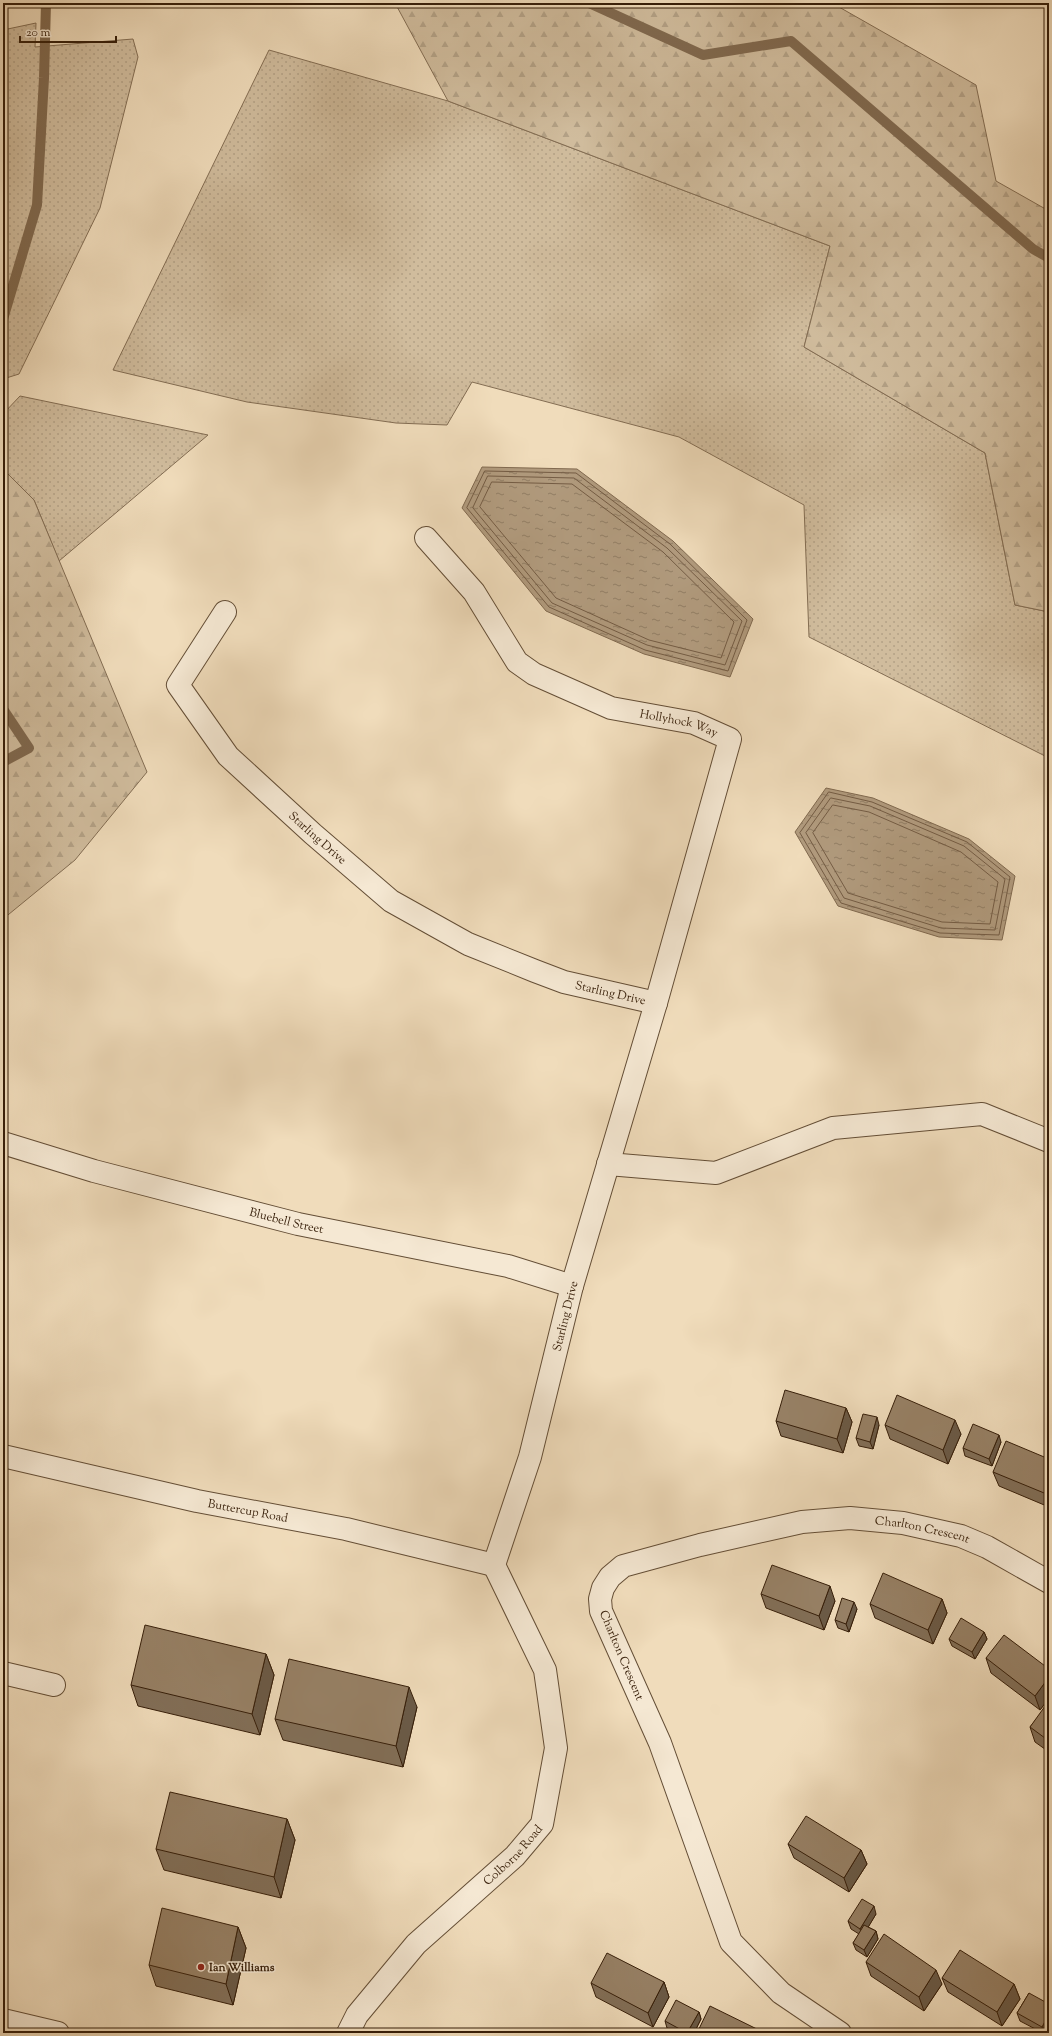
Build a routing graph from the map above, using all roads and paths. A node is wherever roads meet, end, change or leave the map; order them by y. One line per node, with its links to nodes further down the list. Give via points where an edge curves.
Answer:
1 (426, 538): 3 (street, Hollyhock Way, via 474,592 517,662 534,674 611,708 694,723 730,740)
2 (225, 612): 3 (street, Starling Drive, via 178,685 228,756 312,834 391,901 468,944 564,982)
3 (656, 1003): 6 (street, Starling Drive)
4 (1049, 1141): 6 (street, via 982,1114 833,1128 716,1173)
5 (3, 1143): 7 (street, Bluebell Street, via 94,1171 291,1222 508,1266)
6 (608, 1164): 7 (street, Starling Drive)
7 (572, 1286): 9 (street, Starling Drive, via 530,1457)
8 (3, 1456): 9 (street, Buttercup Road, via 197,1502 346,1529)
9 (494, 1565): 15 (street, Colborne Road, via 545,1670 556,1748 542,1824 515,1856 416,1944 357,2015)
10 (1049, 1582): 16 (street, Charlton Crescent, via 987,1547 961,1536 903,1523 850,1518 802,1522 700,1544 623,1566 610,1577 603,1588 600,1599 601,1611 660,1743 731,1942 781,1993)
11 (3, 1673): 12 (street)
12 (54, 1686)
13 (3, 2020): 14 (street)
14 (58, 2033)
15 (348, 2033)
16 (840, 2033)

